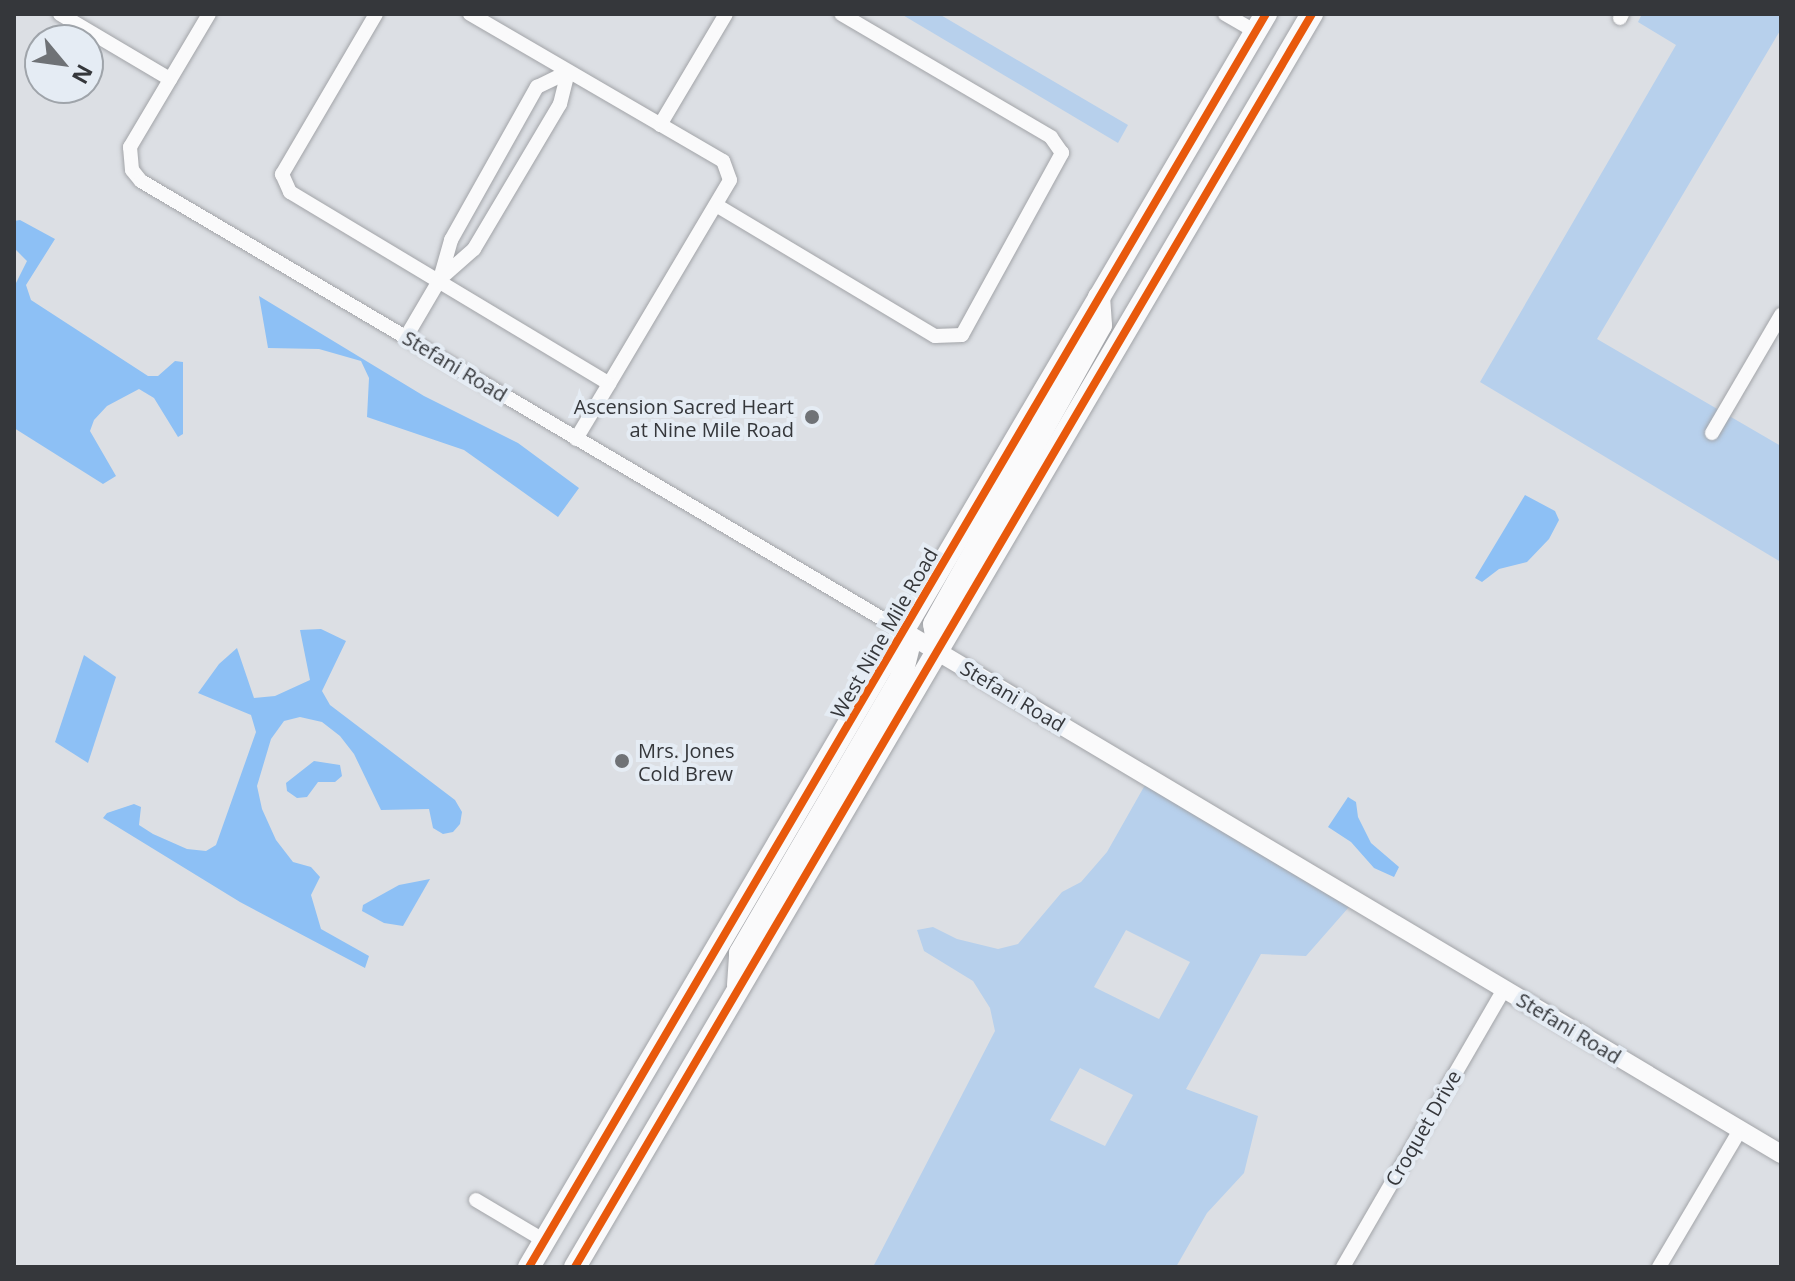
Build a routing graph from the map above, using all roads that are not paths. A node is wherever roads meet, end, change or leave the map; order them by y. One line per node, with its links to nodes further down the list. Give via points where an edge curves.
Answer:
1 (60, 14): 11 (street)
2 (209, 14): 11 (street)
3 (376, 14): 14 (street, via 282,174 290,192)
4 (470, 14): 10 (street)
5 (726, 14): 12 (street)
6 (841, 14): 13 (street, via 1051,137 1062,153 962,335 935,336)
7 (1225, 14): 9 (street)
8 (1308, 17): 22 (main road)
9 (1261, 23): 15 (main road, West Nine Mile Road)
10 (568, 72): 12 (street); 14 (street, via 560,104 474,249); 14 (street, via 537,87 451,240)
11 (170, 79): 17 (street, Stefani Road, via 130,147 132,170 141,181)
12 (660, 125): 13 (street, via 723,161 730,180)
13 (716, 205): 18 (street)
14 (440, 279): 17 (street); 18 (street)
15 (1099, 297): 21 (main road, West Nine Mile Road); 22 (main road, via 1101,325 934,624)
16 (1781, 315): 19 (street)
17 (406, 337): 20 (street, Stefani Road)
18 (609, 384): 20 (street)
19 (1712, 433)
20 (576, 439): 21 (street, Stefani Road)
21 (903, 631): 22 (street, Stefani Road); 24 (main road, via 909,645 901,678 740,953); 28 (main road, West Nine Mile Road)
22 (938, 651): 23 (street, Stefani Road); 24 (main road)
23 (1504, 989): 25 (street, Stefani Road); 32 (street, Croquet Drive)
24 (738, 990): 31 (main road)
25 (1740, 1130): 26 (street, Stefani Road); 33 (street)
26 (1781, 1154)
27 (476, 1200): 28 (street)
28 (545, 1241): 29 (main road, West Nine Mile Road); 30 (main road)
29 (529, 1267)
30 (539, 1267)
31 (575, 1267)
32 (1343, 1267)
33 (1659, 1267)

